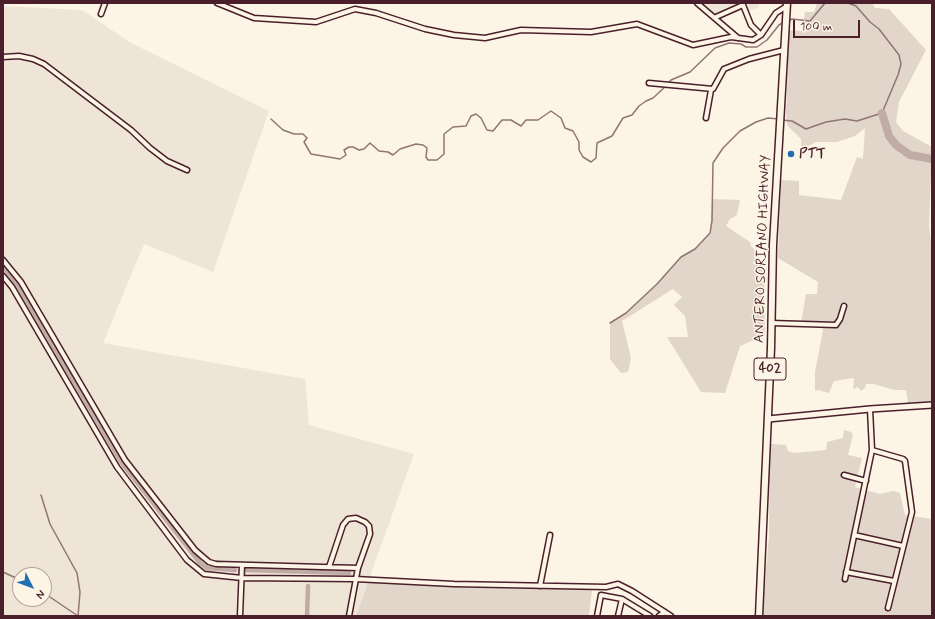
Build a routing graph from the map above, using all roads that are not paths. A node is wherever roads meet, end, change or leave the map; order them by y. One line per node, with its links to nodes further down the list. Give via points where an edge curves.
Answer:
1 (105, 3): 5 (street)
2 (217, 3): 8 (street, via 254,18 316,22 354,9 376,13 425,29 485,38 521,30 590,32 637,24 694,45 731,37)
3 (697, 3): 6 (street)
4 (787, 5): 7 (street, via 776,13); 9 (main road, ANTERO SORIANO HIGHWAY / 402)
5 (101, 14)
6 (716, 17): 7 (street, via 743,5 751,25); 8 (street)
7 (762, 35): 8 (street, via 754,40)
8 (739, 38)
9 (784, 50): 12 (street, via 724,69 715,88); 18 (main road, ANTERO SORIANO HIGHWAY / 402)
10 (3, 57): 14 (street, via 19,56 44,64 131,130 167,161)
11 (649, 83): 12 (street)
12 (711, 90): 13 (street)
13 (706, 118)
14 (187, 170)
15 (3, 260): 19 (street, via 21,282)
16 (3, 276): 20 (street, via 12,286)
17 (844, 306): 18 (street, via 836,325)
18 (771, 323): 23 (main road, ANTERO SORIANO HIGHWAY / 402)
19 (76, 376): 20 (street); 30 (street, via 125,460 195,550 209,562)
20 (67, 381): 34 (street, via 117,467 187,560 204,574)
21 (932, 405): 22 (street)
22 (870, 409): 23 (street); 24 (street)
23 (768, 419): 49 (main road, ANTERO SORIANO HIGHWAY / 402)
24 (872, 450): 26 (street); 29 (street, via 905,461 912,512)
25 (844, 475): 26 (street)
26 (866, 481): 28 (street)
27 (550, 535): 38 (street)
28 (854, 535): 29 (street); 33 (street)
29 (903, 546): 37 (street)
30 (242, 565): 31 (street); 34 (street)
31 (329, 567): 32 (street); 32 (street, via 343,525 348,518 356,518 369,526 370,534)
32 (358, 568): 35 (street)
33 (846, 572): 36 (street); 37 (street)
34 (242, 578): 35 (street); 42 (street)
35 (355, 579): 38 (street); 43 (street)
36 (845, 579)
37 (894, 580): 40 (street)
38 (540, 586): 41 (street, via 606,587 618,584)
39 (622, 599): 44 (street, via 601,595); 45 (street); 46 (street)
40 (888, 608)
41 (665, 612): 47 (street); 48 (street)
42 (240, 616)
43 (349, 616)
44 (597, 616)
45 (618, 616)
46 (650, 616)
47 (659, 616)
48 (671, 616)
49 (759, 616)

